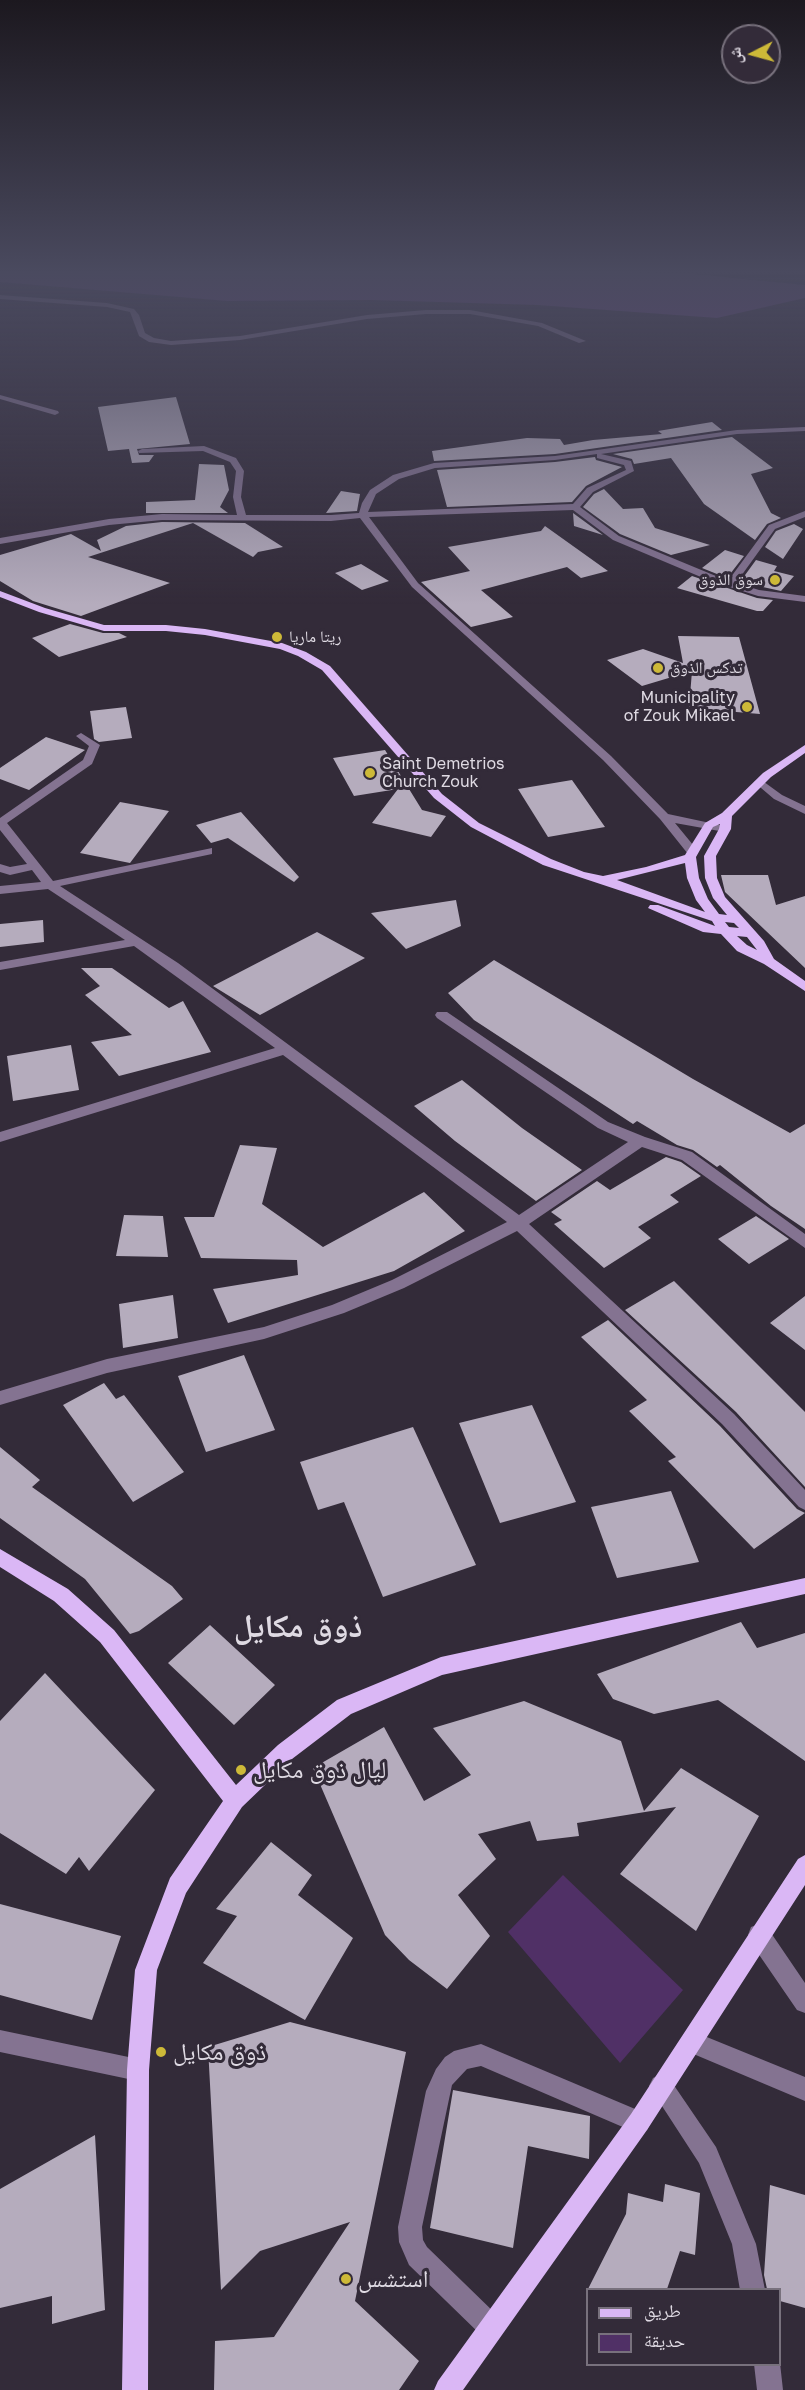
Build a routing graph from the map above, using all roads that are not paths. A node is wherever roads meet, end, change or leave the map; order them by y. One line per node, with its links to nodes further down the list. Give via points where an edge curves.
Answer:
1 (0, 397): 2 (street)
2 (55, 413)
3 (805, 429): 5 (street, via 737,432)
4 (142, 451): 8 (street, via 204,448 233,460 240,471 237,497)
5 (582, 454): 6 (street, via 623,460 631,468 590,490); 9 (street, via 434,466 408,472 373,492)
6 (575, 507): 9 (street); 11 (street, via 636,548)
7 (805, 514): 11 (street, via 772,527)
8 (242, 516): 9 (street); 10 (street, via 122,520)
9 (363, 516): 19 (street, via 415,585 607,758)
10 (0, 541)
11 (730, 585): 13 (street)
12 (0, 594): 27 (main road, via 104,628 205,632 282,646 302,654 326,668 456,812 508,843)
13 (805, 600)
14 (81, 736): 20 (street, via 95,745 88,762)
15 (805, 748): 16 (main road)
16 (760, 782): 17 (street, via 777,797); 18 (main road)
17 (805, 811)
18 (726, 816): 21 (main road); 22 (main road)
19 (664, 817): 21 (street); 24 (street)
20 (0, 823): 25 (street)
21 (709, 825): 22 (street); 24 (main road)
22 (725, 829): 31 (main road, via 710,856 711,878 719,898)
23 (207, 851): 29 (street)
24 (691, 854): 28 (main road, via 649,870); 32 (main road, via 693,878 702,900)
25 (33, 866): 26 (street, via 10,871); 29 (street)
26 (0, 868)
27 (581, 875): 28 (main road); 33 (main road, via 596,885 685,921)
28 (605, 879): 32 (main road)
29 (50, 885): 30 (street); 35 (street)
30 (0, 890)
31 (735, 919): 32 (main road); 34 (main road)
32 (718, 920): 33 (main road)
33 (727, 933): 34 (main road); 36 (main road, via 742,948)
34 (749, 933): 36 (main road)
35 (137, 942): 37 (street); 40 (street)
36 (769, 961): 38 (main road)
37 (0, 966)
38 (805, 987)
39 (442, 1015): 42 (street, via 603,1125)
40 (284, 1050): 41 (street); 43 (street)
41 (0, 1137)
42 (640, 1141): 43 (street); 44 (street, via 687,1156)
43 (519, 1224): 45 (street, via 398,1284 309,1320 228,1342 84,1372); 46 (street, via 728,1419)
44 (805, 1242)
45 (0, 1398)
46 (805, 1502)
47 (0, 1557): 49 (main road, via 61,1595 108,1636)
48 (803, 1588): 49 (main road, via 441,1666 344,1707 285,1752)
49 (235, 1800): 55 (main road, via 178,1886 146,1970)
50 (805, 1866): 51 (main road)
51 (759, 1935): 52 (street); 54 (main road)
52 (805, 2002)
53 (0, 2042): 55 (street)
54 (692, 2042): 56 (main road); 57 (street)
55 (138, 2070): 62 (main road)
56 (662, 2086): 58 (main road); 59 (street, via 708,2155 744,2244)
57 (805, 2089)
58 (639, 2122): 60 (main road); 60 (street, via 481,2055 462,2059 444,2077 410,2227 411,2242 418,2256)
59 (753, 2288)
60 (491, 2327): 63 (main road)
61 (767, 2366): 64 (street)
62 (135, 2390)
63 (447, 2390)
64 (770, 2390)

